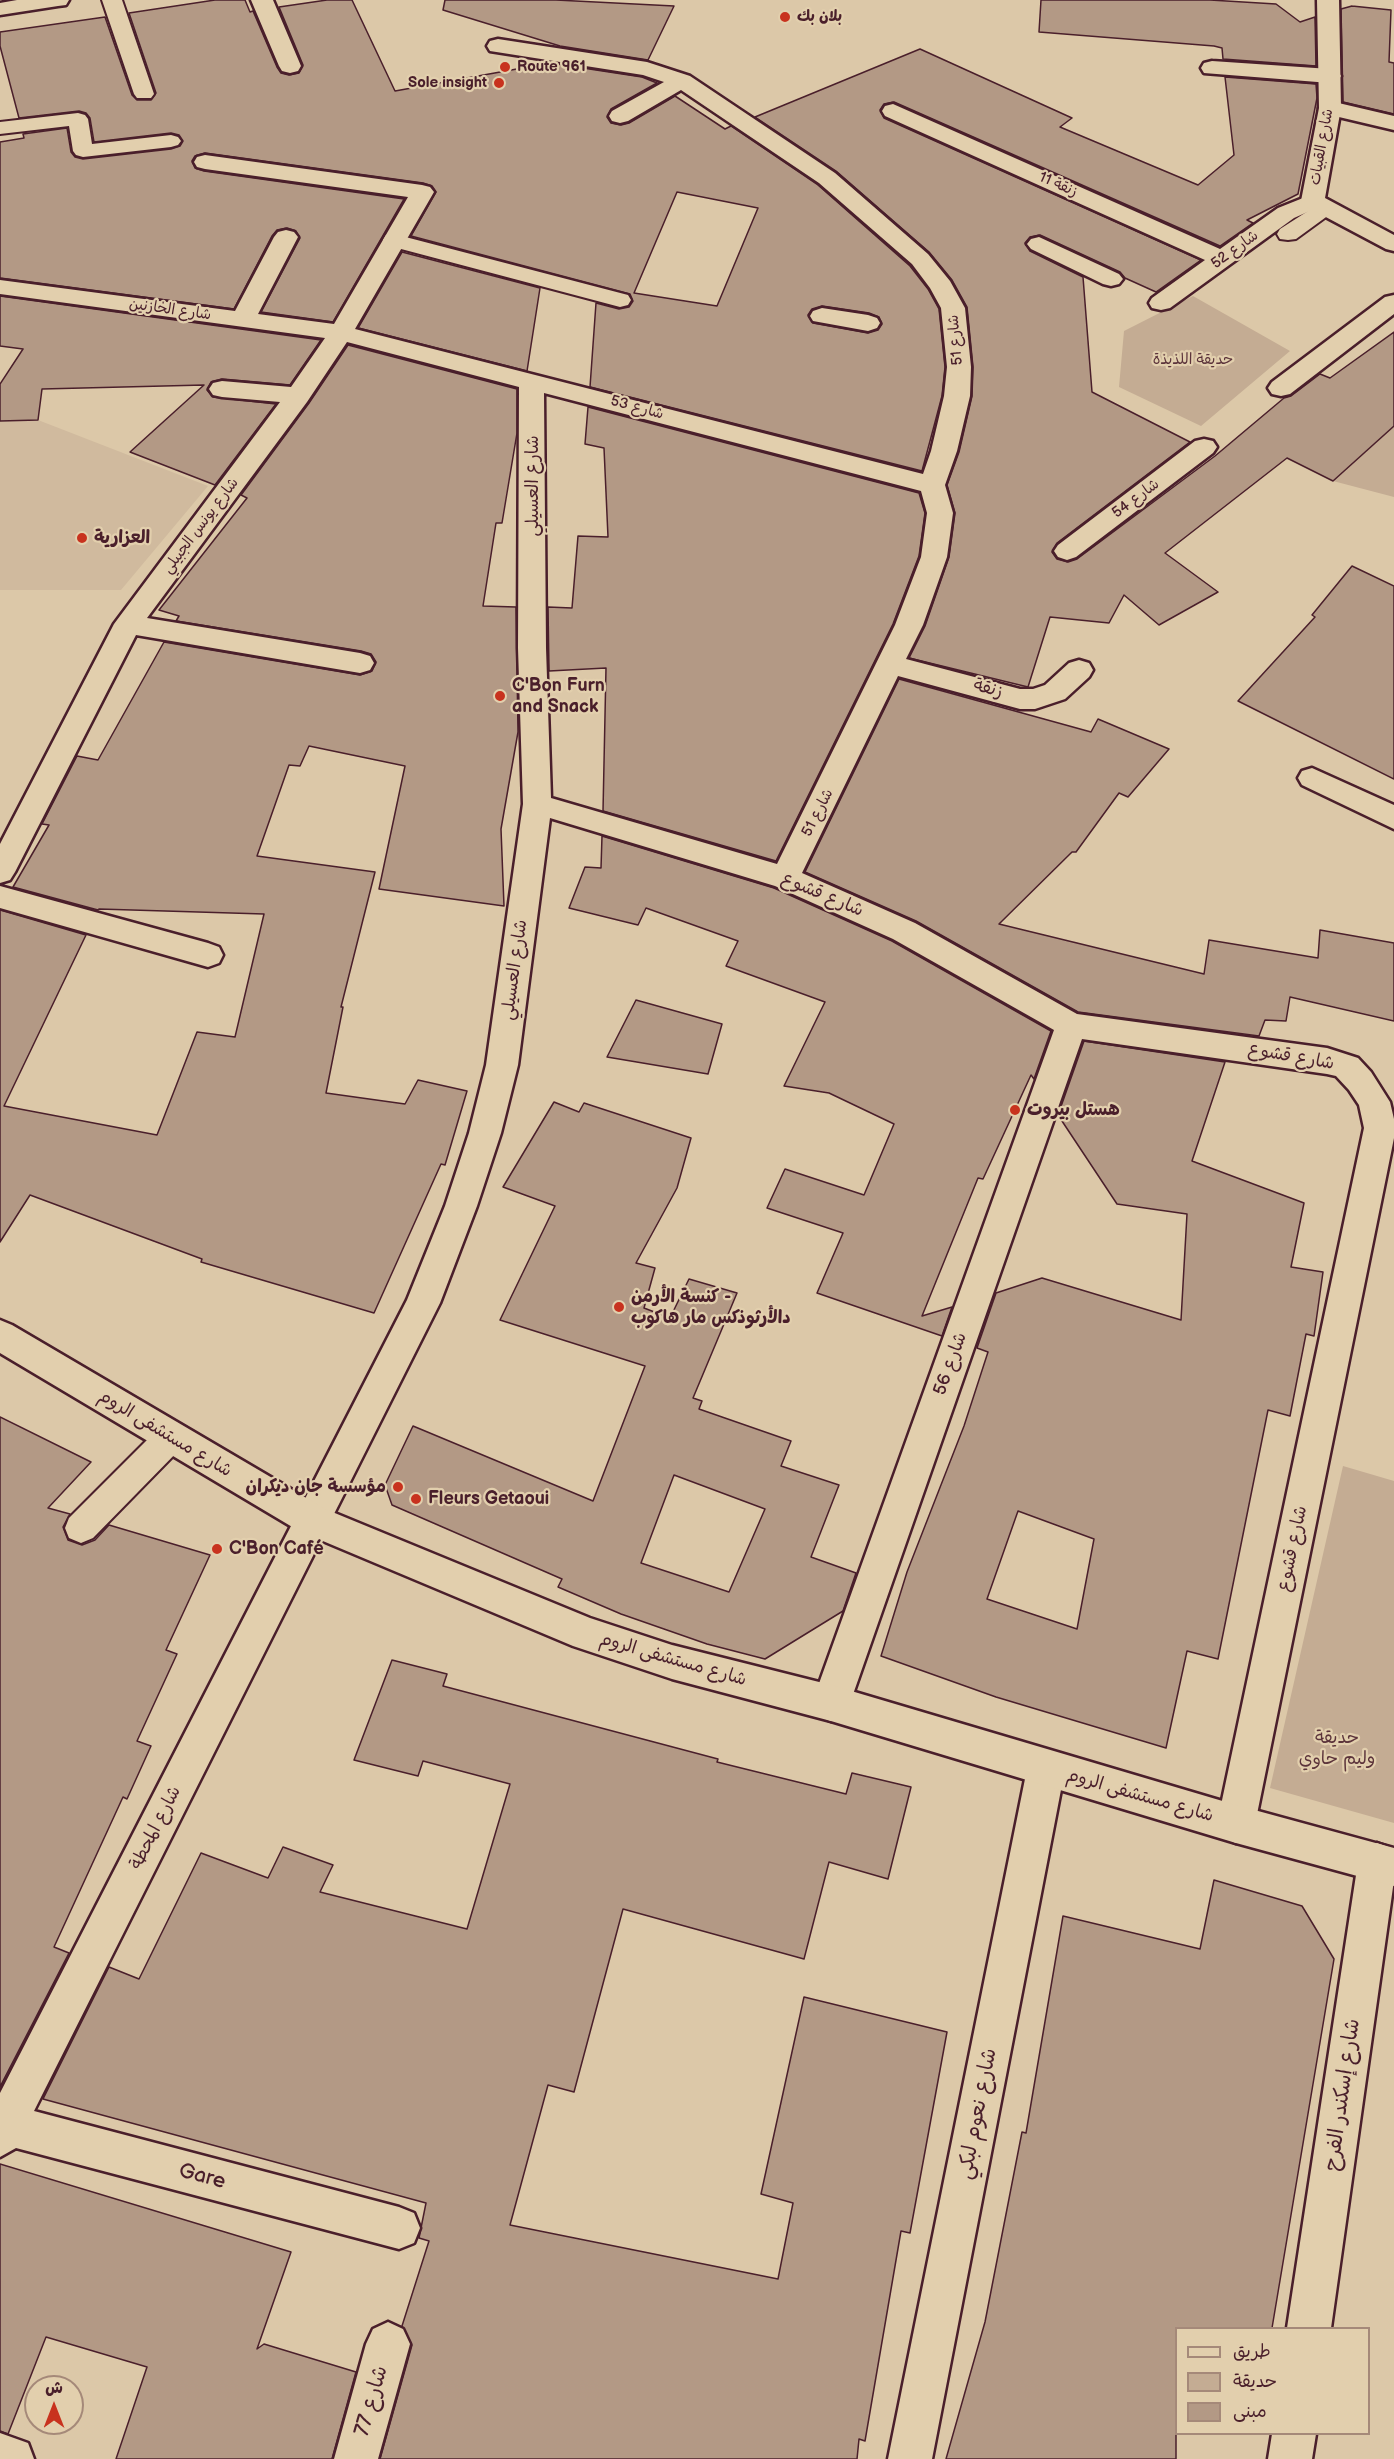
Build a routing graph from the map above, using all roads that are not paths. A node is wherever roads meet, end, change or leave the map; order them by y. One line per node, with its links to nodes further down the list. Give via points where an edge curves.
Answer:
1 (58, 0): 5 (street)
2 (112, 0): 11 (lane)
3 (262, 0): 7 (street)
4 (1329, 0): 9 (street, شارع القبيات)
5 (0, 9)
6 (498, 46): 10 (street, شارع 51, via 647,69)
7 (290, 66)
8 (1212, 68): 9 (street)
9 (1330, 76): 12 (street, شارع القبيات)
10 (682, 81): 14 (street); 40 (street, شارع 51, via 827,178 920,259 942,286 953,308 959,366 954,411)
11 (144, 94)
12 (1330, 108): 15 (street); 19 (street, شارع القبيات)
13 (893, 111): 25 (street, زنقة 11)
14 (620, 116)
15 (1394, 123)
16 (0, 128): 17 (lane, via 78,120 83,151)
17 (171, 141)
18 (205, 162): 22 (street, شارع يونس الجبيلي, via 422,192)
19 (1320, 205): 20 (lane); 24 (street, شارع القبيات); 25 (street, شارع 52, via 1286,213)
20 (1288, 234)
21 (286, 237): 32 (street)
22 (394, 240): 28 (lane); 34 (street, شارع يونس الجبيلي)
23 (1040, 244): 26 (street)
24 (1394, 244)
25 (1223, 259): 30 (street, شارع 52)
26 (1111, 279)
27 (0, 287): 32 (street, شارع الخازنين)
28 (620, 300)
29 (1394, 302): 36 (street)
30 (1161, 303)
31 (822, 316): 33 (street)
32 (243, 320): 34 (street, شارع الخازنين)
33 (868, 323)
34 (341, 333): 35 (street, شارع 53); 38 (street, شارع يونس الجبيلي)
35 (531, 381): 40 (street, شارع 53); 49 (street, شارع العسيلي)
36 (1281, 388)
37 (222, 389): 38 (street)
38 (298, 396): 41 (street, شارع يونس الجبيلي)
39 (1204, 447): 43 (street, شارع 54)
40 (932, 485): 46 (street, شارع 51, via 940,513 934,557)
41 (230, 486): 42 (street); 44 (street, شارع يونس الجبيلي)
42 (257, 492)
43 (1067, 551)
44 (128, 624): 45 (street); 51 (street, شارع يونس الجبيلي)
45 (360, 663)
46 (890, 664): 47 (street, زنقة, via 1028,699 1055,692); 52 (street, شارع 51)
47 (1079, 670)
48 (1312, 778): 50 (street)
49 (537, 804): 52 (street, شارع قشوع); 58 (street, شارع العسيلي, via 502,1065 485,1133 423,1302)
50 (1394, 818)
51 (2, 863)
52 (785, 878): 55 (street, شارع قشوع, via 904,931)
53 (0, 897): 54 (street)
54 (208, 955)
55 (1071, 1025): 60 (street, شارع 56); 62 (street, شارع قشوع, via 1347,1067 1374,1102 1380,1128)
56 (0, 1335): 57 (street, شارع مستشفى الروم)
57 (171, 1437): 58 (street, شارع مستشفى الروم); 59 (lane)
58 (312, 1520): 60 (street, شارع مستشفى الروم, via 586,1634 672,1662); 64 (street, شارع المحطة)
59 (81, 1528)
60 (831, 1703): 61 (street, شارع مستشفى الروم)
61 (1046, 1768): 62 (street, شارع مستشفى الروم); 72 (street, شارع نعوم لبكي)
62 (1236, 1824): 63 (street, شارع مستشفى الروم)
63 (1386, 1865): 66 (street, شارع إسكندر الفرح)
64 (2, 2128): 65 (street, Gare)
65 (399, 2229)
66 (1309, 2327)
67 (388, 2344): 71 (street, شارع 77)
68 (1294, 2435): 73 (street)
69 (0, 2455): 70 (street)
70 (12, 2459)
71 (356, 2459)
72 (910, 2459)
73 (1290, 2459)

